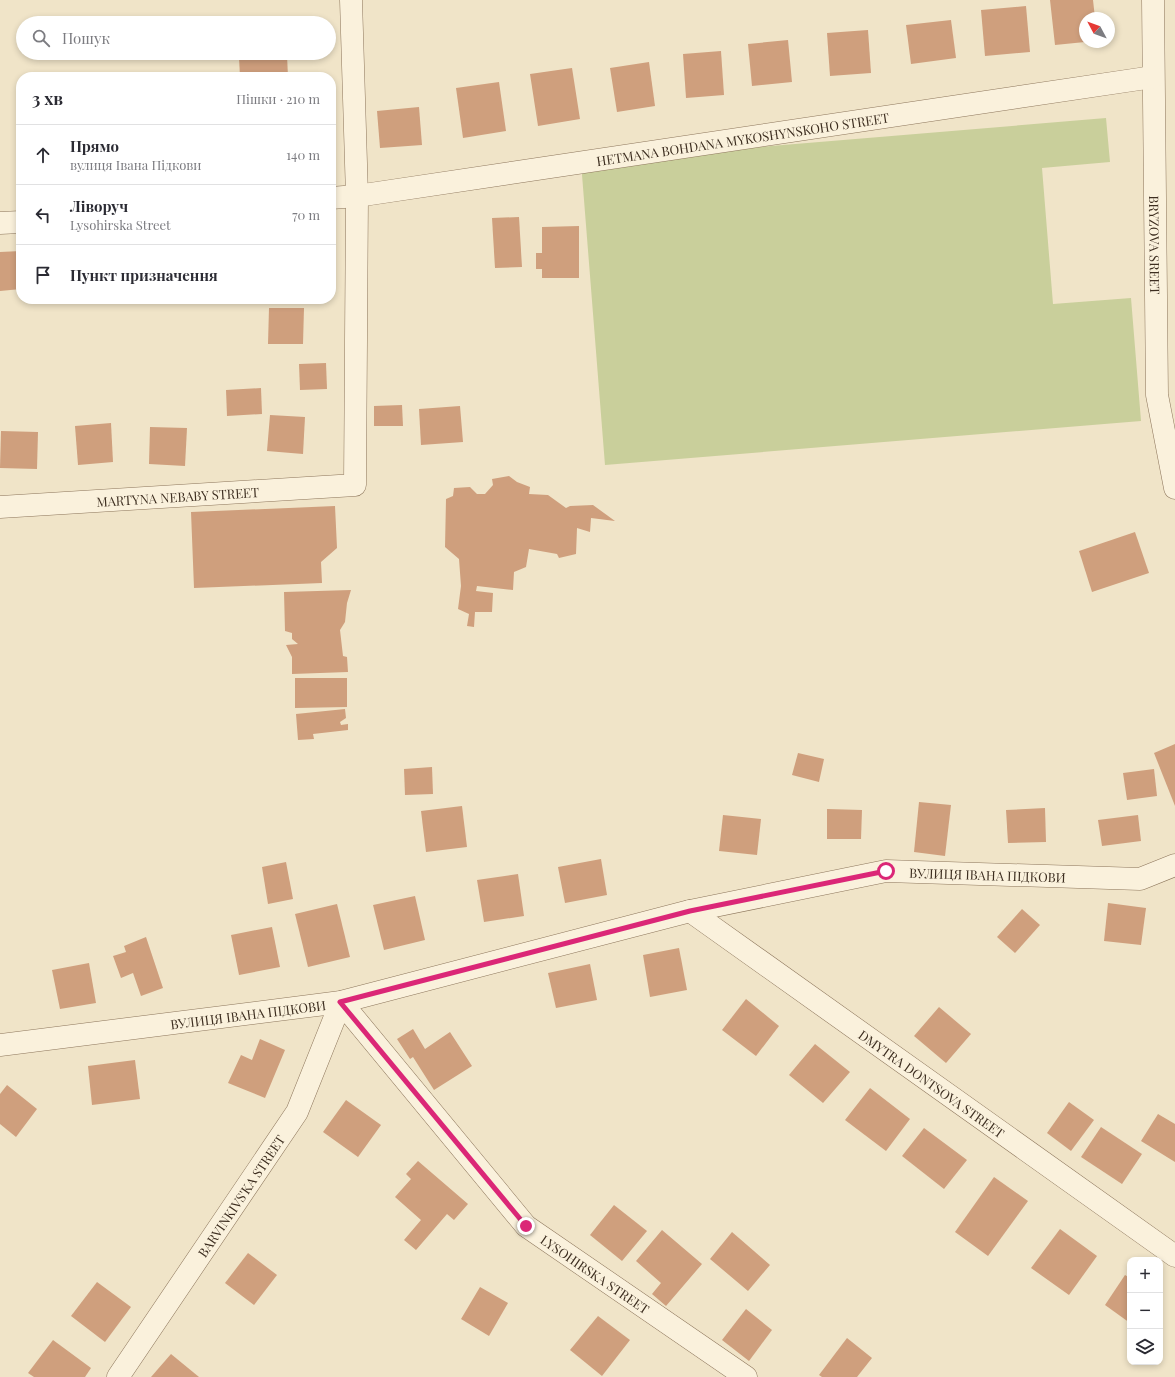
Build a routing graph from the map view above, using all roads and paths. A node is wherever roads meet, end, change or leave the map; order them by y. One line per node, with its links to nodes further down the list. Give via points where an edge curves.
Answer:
1 (351, 0): 4 (street)
2 (1153, 0): 3 (street, BRYZOVA SREET)
3 (1154, 77): 4 (street, HETMANA BOHDANA MYKOSHYNSKOHO STREET); 8 (street, BRYZOVA SREET, via 1157,395)
4 (358, 196): 5 (street, HETMANA BOHDANA MYKOSHYNSKOHO STREET); 9 (street, MARTYNA NEBABY STREET, via 355,485)
5 (336, 198)
6 (16, 222): 7 (street)
7 (0, 223)
8 (1175, 488)
9 (0, 507)
10 (1175, 865): 11 (street, ВУЛИЦЯ ІВАНА ПІДКОВИ, via 1140,879 886,871)
11 (690, 911): 12 (street, ВУЛИЦЯ ІВАНА ПІДКОВИ); 14 (street, DMYTRA DONTSOVA STREET)
12 (340, 1002): 13 (street, ВУЛИЦЯ ІВАНА ПІДКОВИ); 15 (street, BARVINKIVS'KA STREET, via 297,1112); 16 (street, LYSOHIRSKA STREET, via 526,1226)
13 (0, 1045)
14 (1175, 1256)
15 (118, 1377)
16 (746, 1377)

